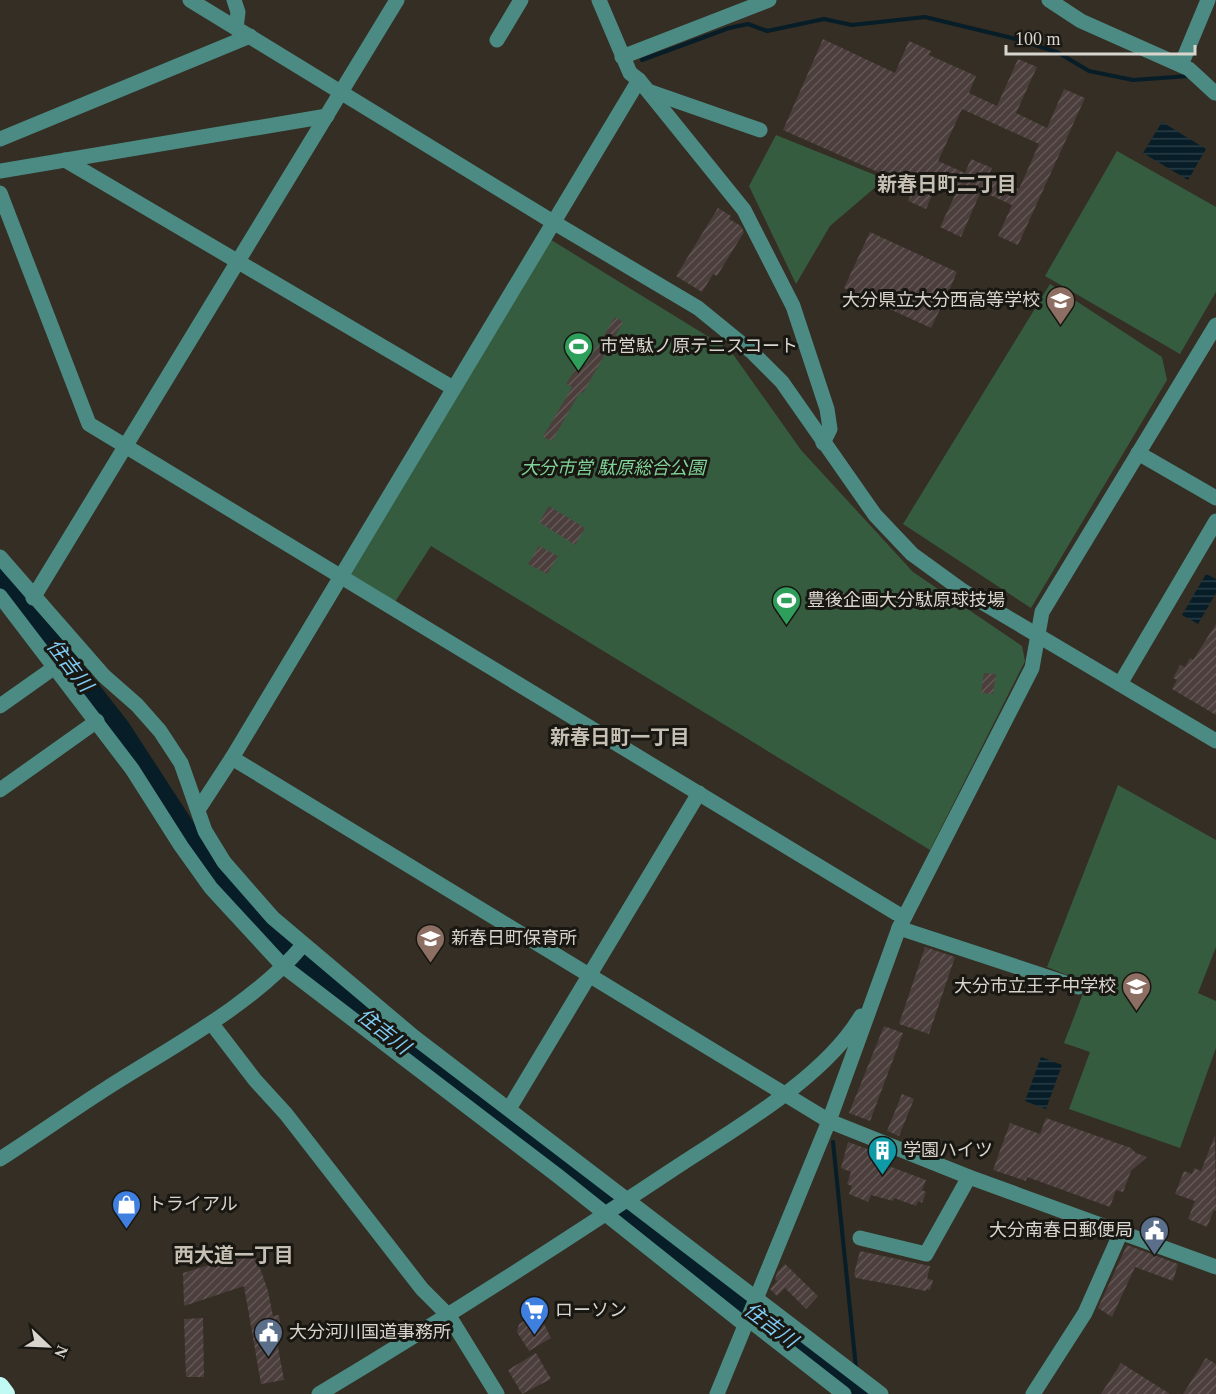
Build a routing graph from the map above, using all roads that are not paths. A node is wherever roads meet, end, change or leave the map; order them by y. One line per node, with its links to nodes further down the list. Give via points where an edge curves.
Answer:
1 (190, 0): 9 (street)
2 (234, 0): 9 (street, via 238,12)
3 (397, 0): 15 (street)
4 (521, 0): 11 (street)
5 (599, 0): 12 (street)
6 (769, 0): 12 (street)
7 (1050, 0): 13 (street, via 1081,21)
8 (1208, 0): 13 (street)
9 (236, 28): 10 (street)
10 (250, 36): 15 (street); 19 (street)
11 (497, 40)
12 (621, 57): 14 (street)
13 (1181, 65): 16 (street)
14 (643, 85): 18 (street); 23 (street); 27 (street, via 744,210 793,306 827,409 831,429)
15 (342, 92): 17 (street); 23 (street)
16 (1215, 93)
17 (327, 116): 20 (street); 24 (street)
18 (760, 130)
19 (0, 139)
20 (65, 160): 21 (street); 24 (street)
21 (0, 171)
22 (0, 194): 28 (street, via 89,424)
23 (554, 222): 26 (street); 27 (street, via 699,308 782,382)
24 (238, 262): 26 (street); 28 (street)
25 (1216, 325): 29 (street)
26 (453, 388): 33 (street)
27 (823, 443): 36 (street, via 886,529 912,554 956,587)
28 (126, 446): 33 (street); 35 (street)
29 (1138, 453): 30 (street); 36 (street, via 1042,612)
30 (1216, 498)
31 (1216, 520): 38 (street)
32 (0, 557): 35 (street)
33 (341, 575): 42 (street); 44 (street)
34 (0, 596): 37 (street)
35 (33, 597): 45 (street, via 160,731 181,763)
36 (1039, 637): 38 (street); 46 (street, via 1027,678)
37 (56, 667): 39 (street); 40 (street)
38 (1120, 684): 41 (street)
39 (0, 706)
40 (97, 722): 43 (street); 48 (street, via 211,888)
41 (1216, 741)
42 (232, 758): 45 (street); 50 (street)
43 (0, 790)
44 (699, 793): 46 (street, via 896,913); 50 (street)
45 (198, 810): 47 (street, via 205,831 224,862)
46 (902, 922): 49 (street); 51 (street)
47 (302, 947): 48 (street); 54 (street)
48 (286, 963): 52 (street); 59 (street)
49 (885, 965): 53 (street, via 860,1019 840,1044); 55 (street)
50 (590, 974): 53 (street); 54 (street)
51 (1078, 987)
52 (212, 1024): 56 (street); 64 (street, via 422,1289)
53 (788, 1093): 55 (street); 58 (street)
54 (509, 1109): 58 (street)
55 (829, 1121): 57 (street); 63 (street)
56 (0, 1159)
57 (969, 1178): 60 (street); 61 (street, via 927,1254)
58 (626, 1200): 59 (street); 63 (street)
59 (606, 1214): 64 (street); 65 (street)
60 (1121, 1232): 62 (street); 73 (street, via 1085,1313)
61 (860, 1238)
62 (1216, 1267)
63 (757, 1297): 65 (street); 72 (street)
64 (448, 1316): 68 (street); 69 (street)
65 (747, 1322): 70 (street); 71 (street)
66 (0, 1386): 67 (highway)
67 (6, 1394)
68 (319, 1394)
69 (497, 1394)
70 (717, 1394)
71 (844, 1394)
72 (881, 1394)
73 (1033, 1394)

